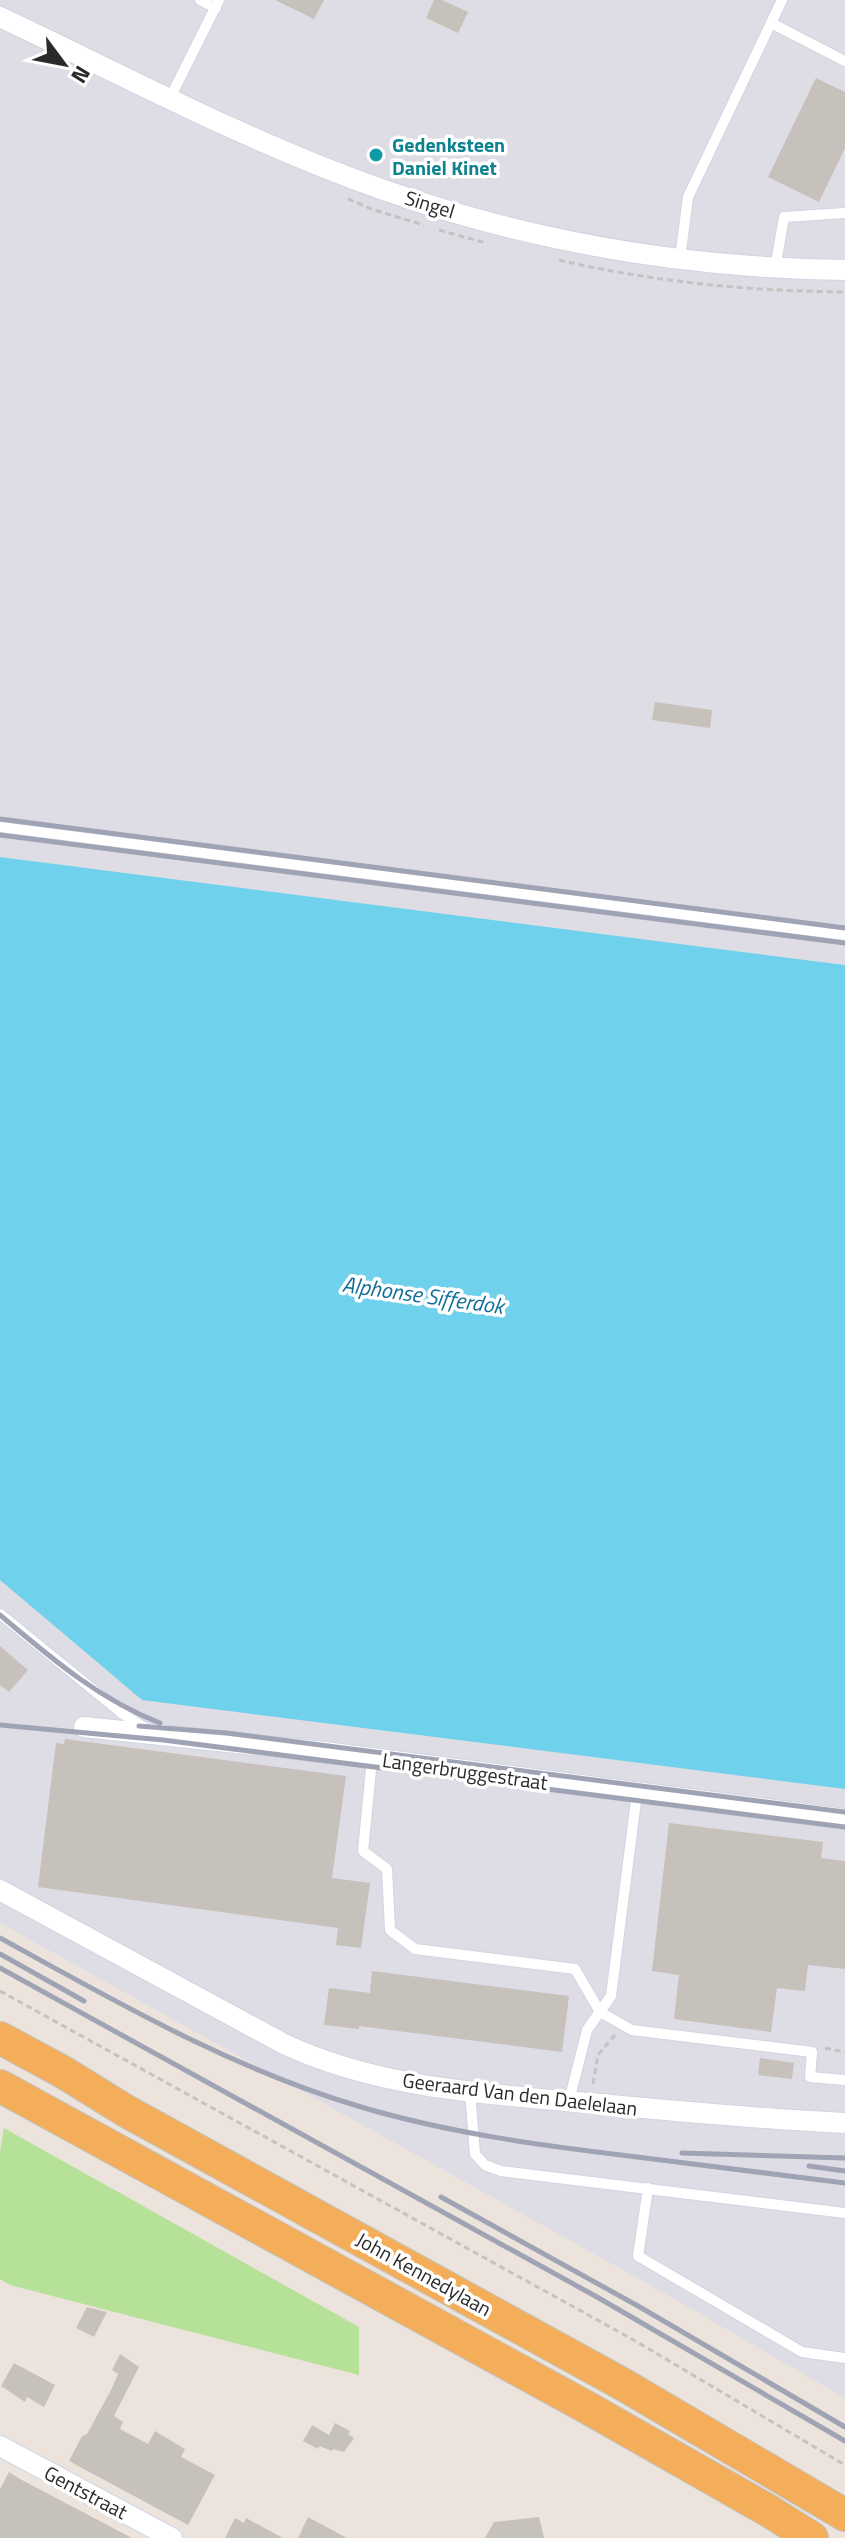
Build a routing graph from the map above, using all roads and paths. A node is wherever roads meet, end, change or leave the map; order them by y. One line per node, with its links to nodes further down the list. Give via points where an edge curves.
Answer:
1 (200, 0): 3 (lane)
2 (782, 0): 5 (lane)
3 (218, 4): 7 (lane)
4 (0, 17): 7 (street, Singel)
5 (771, 23): 6 (lane); 9 (lane, via 688,197)
6 (845, 61)
7 (170, 98): 9 (street, Singel, via 382,189 543,237)
8 (845, 213): 10 (lane, via 784,217)
9 (680, 259): 10 (street, Singel)
10 (775, 269): 11 (street, Singel)
11 (845, 270)
12 (0, 827): 13 (lane)
13 (845, 935)
14 (0, 1614): 16 (lane)
15 (84, 1727): 16 (street, Langerbruggestraat)
16 (153, 1734): 17 (street, Langerbruggestraat)
17 (372, 1759): 18 (street, Langerbruggestraat); 22 (lane, via 363,1851 387,1869 390,1930 415,1949 575,1969)
18 (637, 1793): 19 (street, Langerbruggestraat); 22 (lane, via 611,1996)
19 (845, 1819)
20 (0, 1890): 26 (street, Geeraard Van den Daelelaan, via 316,2059)
21 (0, 1991): 33 (path, via 632,2339)
22 (600, 2012): 24 (lane, via 632,2030 812,2052 810,2077); 27 (lane, via 587,2030)
23 (0, 2038): 34 (highway, John Kennedylaan, via 624,2385)
24 (845, 2080)
25 (0, 2086): 36 (highway, John Kennedylaan, via 588,2408)
26 (470, 2091): 27 (street, Geeraard Van den Daelelaan); 29 (lane, via 475,2154 485,2165)
27 (569, 2101): 28 (street, Geeraard Van den Daelelaan)
28 (845, 2123)
29 (648, 2188): 30 (lane); 31 (lane, via 638,2256 802,2352)
30 (845, 2213)
31 (845, 2358)
32 (0, 2446): 35 (street, Gentstraat)
33 (845, 2465)
34 (845, 2515)
35 (172, 2538)
36 (812, 2538)

